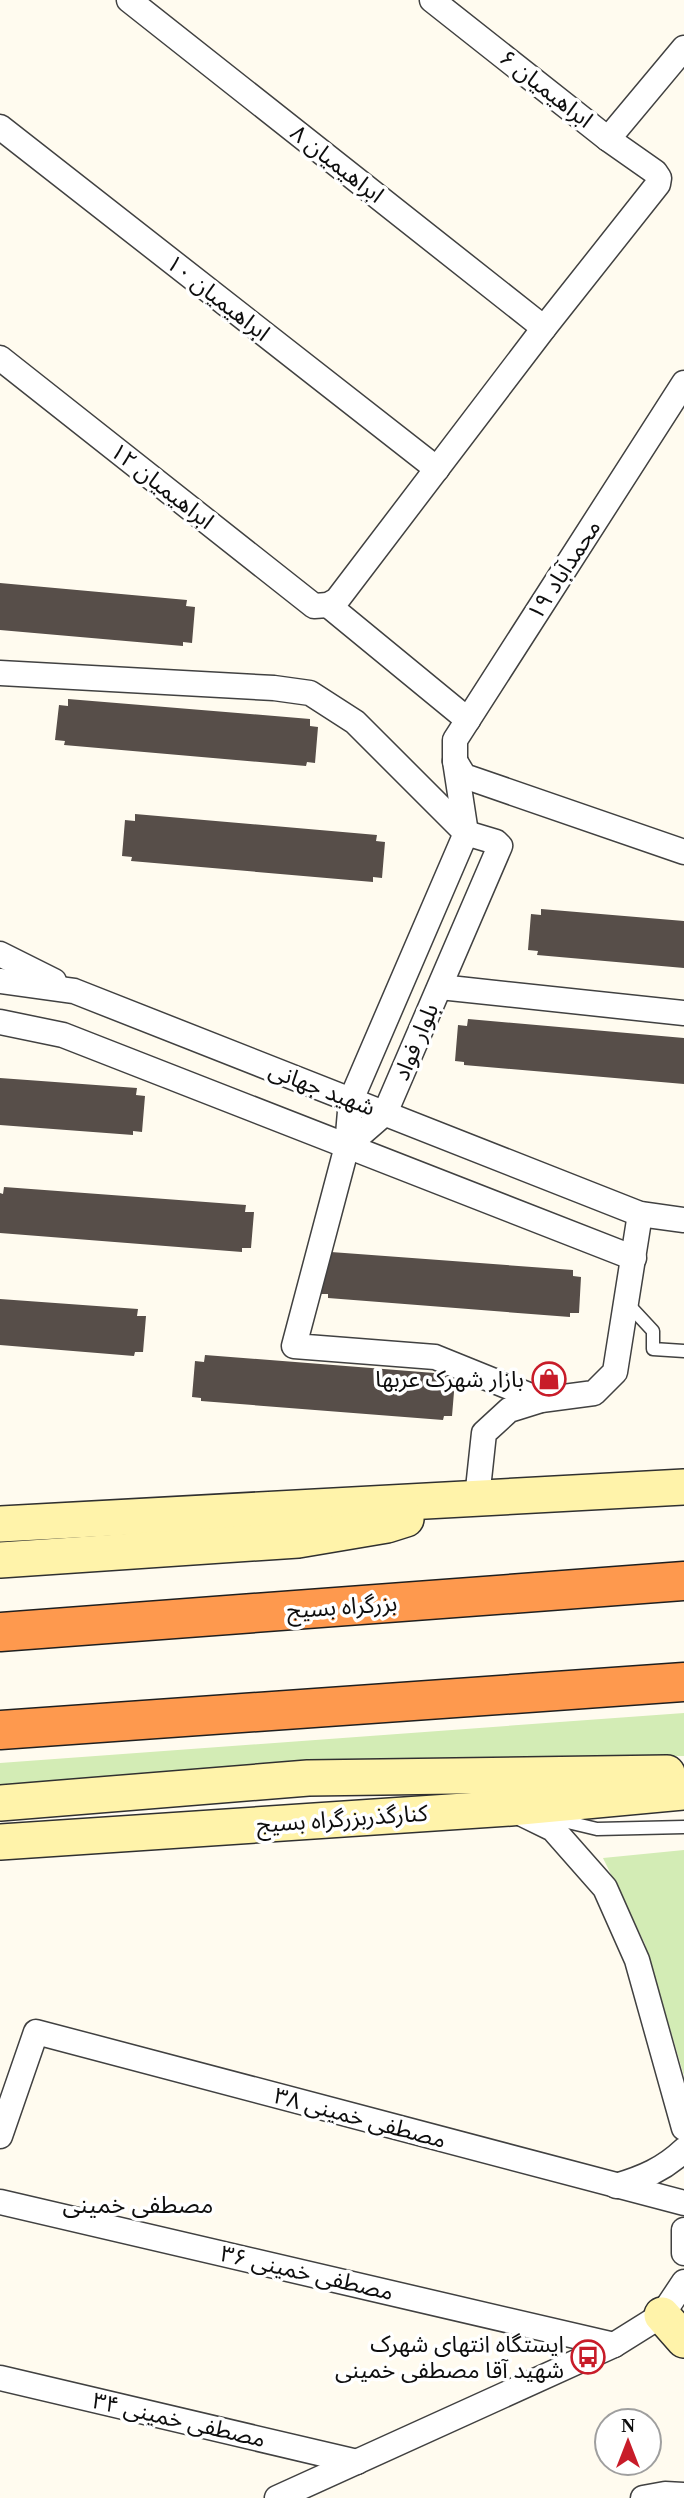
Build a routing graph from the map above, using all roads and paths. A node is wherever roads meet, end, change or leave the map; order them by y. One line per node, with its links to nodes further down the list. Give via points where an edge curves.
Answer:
1 (130, 0): 6 (street, ابراهیمیان ۸)
2 (432, 0): 5 (street, ابراهیمیان ۶)
3 (684, 48): 5 (street)
4 (0, 127): 9 (street, ابراهیمیان ۱۰)
5 (608, 139): 6 (street, ابراهیمیان ۶, via 655,172 658,184)
6 (544, 328): 9 (street)
7 (0, 358): 10 (street, ابراهیمیان ۱۲, via 314,606)
8 (684, 383): 12 (street, محمدآباد ۱۹)
9 (437, 469): 10 (street, via 337,600)
10 (328, 605): 12 (street, ابراهیمیان ۱۲)
11 (0, 673): 14 (street, via 310,693 355,722)
12 (468, 720): 13 (street, محمدآباد ۱۹, via 455,740)
13 (455, 761): 14 (street); 15 (street, via 464,776)
14 (466, 832): 18 (street, بلوار فواد, via 499,846); 22 (street, بلوار فواد)
15 (683, 849)
16 (0, 954): 19 (street)
17 (0, 981): 19 (street, شهید جهانی)
18 (439, 987): 20 (street); 23 (street, بلوار فواد)
19 (74, 991): 22 (street, شهید جهانی)
20 (684, 1013)
21 (0, 1022): 24 (street, شهید جهانی, via 63,1035)
22 (351, 1100): 23 (street, شهید جهانی); 24 (street, بلوار فواد)
23 (385, 1113): 24 (street, بلوار فواد); 25 (street, شهید جهانی)
24 (347, 1146): 27 (street, شهید جهانی); 30 (street, via 294,1346 435,1357)
25 (640, 1214): 26 (street, شهید جهانی); 27 (street)
26 (684, 1220)
27 (634, 1258): 28 (street)
28 (627, 1303): 29 (lane, via 653,1331 653,1349); 30 (street, via 615,1371 594,1393)
29 (684, 1351)
30 (541, 1400): 32 (street, via 509,1410 484,1433)
31 (684, 1487): 32 (main road)
32 (477, 1499): 33 (main road); 34 (main road, via 387,1525 298,1539)
33 (0, 1524)
34 (0, 1560)
35 (684, 1570): 37 (highway)
36 (684, 1581): 37 (highway, بزرگراه بسیج)
37 (631, 1586): 38 (highway, بزرگراه بسیج)
38 (0, 1632)
39 (684, 1682): 40 (highway)
40 (0, 1730)
41 (684, 1773): 43 (main road, via 307,1778)
42 (684, 1792): 44 (main road, کنارگذربزرگراه بسیج)
43 (0, 1803)
44 (510, 1808): 45 (lane, via 597,1829); 46 (main road, کنارگذربزرگراه بسیج); 47 (street, via 553,1829 605,1888 637,1960)
45 (684, 1827)
46 (0, 1842)
47 (684, 2129)
48 (0, 2136): 50 (street, مصطفی خمینی ۳۸, via 36,2032)
49 (684, 2150): 50 (street, via 643,2178)
50 (615, 2186): 52 (street, مصطفی خمینی ۳۸)
51 (0, 2202): 57 (street, مصطفی خمینی ۳۶)
52 (684, 2203)
53 (684, 2230): 54 (street)
54 (684, 2253)
55 (684, 2282): 56 (street)
56 (673, 2327): 57 (street)
57 (614, 2345): 59 (street)
58 (0, 2378): 59 (street, مصطفی خمینی ۳۴)
59 (357, 2462): 61 (street)
60 (684, 2495): 62 (street)
61 (277, 2498)
62 (643, 2498)

